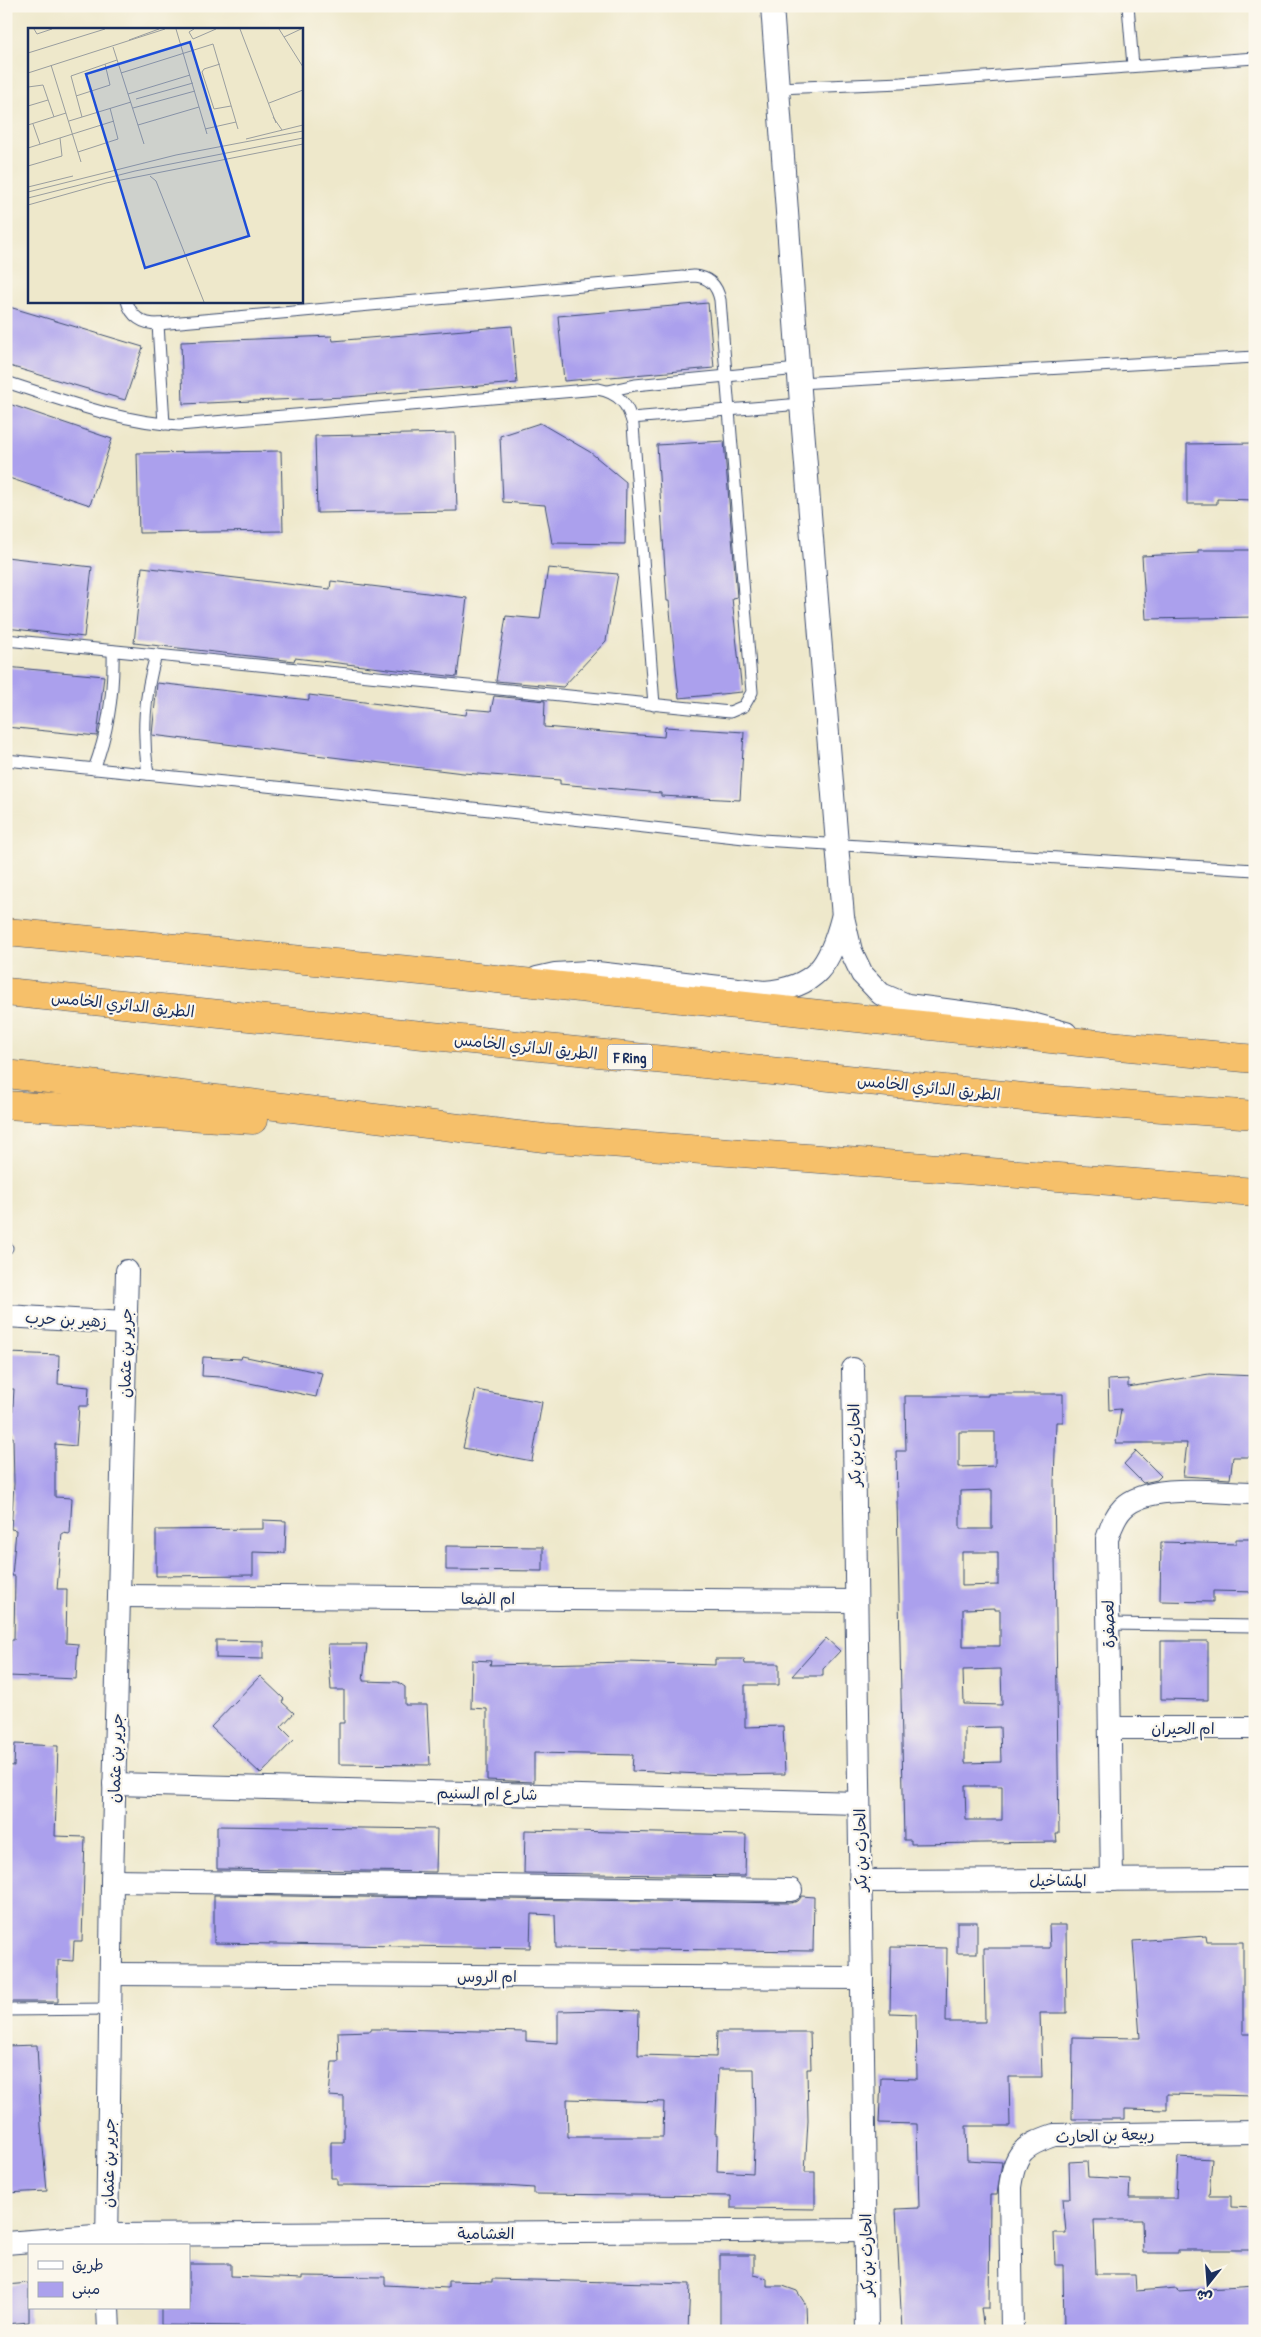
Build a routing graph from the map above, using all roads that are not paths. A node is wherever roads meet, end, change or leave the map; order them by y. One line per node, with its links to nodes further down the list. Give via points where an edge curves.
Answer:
1 (772, 6): 5 (street)
2 (1128, 6): 4 (lane)
3 (1255, 58): 4 (lane)
4 (1133, 66): 5 (lane, via 901,83)
5 (778, 88): 11 (street)
6 (128, 302): 7 (lane, via 141,321)
7 (158, 324): 9 (lane, via 702,277 709,280 718,292); 15 (lane)
8 (1255, 357): 11 (lane)
9 (726, 377): 11 (lane); 12 (lane, via 635,385); 13 (lane)
10 (6, 382): 15 (lane, via 109,415)
11 (799, 385): 13 (lane); 23 (street)
12 (608, 391): 14 (lane, via 623,401); 15 (lane, via 598,388 195,424)
13 (729, 410): 14 (lane); 19 (lane, via 752,692 744,706 730,712)
14 (631, 418): 19 (lane)
15 (164, 424)
16 (6, 640): 17 (lane)
17 (113, 651): 18 (lane); 21 (lane, via 112,699)
18 (156, 655): 19 (lane); 22 (lane, via 143,726)
19 (654, 705)
20 (6, 760): 21 (lane)
21 (94, 769): 22 (lane)
22 (148, 774): 23 (lane, via 762,840)
23 (837, 845): 24 (lane); 25 (street)
24 (1255, 870)
25 (843, 917): 27 (street, via 835,946 826,963 808,979 780,991 764,992 588,972 554,974); 29 (street, via 851,950 862,974 881,994 893,1001 1033,1022)
26 (6, 932): 27 (highway)
27 (522, 983): 29 (highway)
28 (6, 992): 33 (highway, الطريق الدائري الخامس / F Ring, via 1042,1099)
29 (1088, 1043): 30 (highway)
30 (1255, 1058)
31 (6, 1074): 34 (highway)
32 (6, 1105): 34 (highway)
33 (1255, 1115)
34 (544, 1138): 35 (highway)
35 (1255, 1192)
36 (127, 1271): 38 (street, جرير بن عثمان)
37 (6, 1316): 38 (street, زهير بن حرب)
38 (126, 1323): 41 (street, جرير بن عثمان)
39 (853, 1369): 42 (street, الحارث بن بكر)
40 (1255, 1493): 43 (street, لعصفرة, via 1161,1491 1138,1497 1124,1508 1114,1519 1107,1539)
41 (120, 1596): 42 (street, ام الضعا); 47 (street, جرير بن عثمان)
42 (856, 1601): 48 (street, الحارث بن بكر)
43 (1108, 1624): 44 (lane); 45 (street, لعصفرة)
44 (1255, 1626)
45 (1111, 1728): 46 (street, ام الحيران); 51 (street, لعصفرة)
46 (1255, 1728)
47 (114, 1784): 48 (street, شارع ام السنيم); 50 (street, جرير بن عثمان)
48 (859, 1803): 52 (street, الحارث بن بكر)
49 (1255, 1879): 51 (street, المشاخيل)
50 (112, 1880): 53 (street); 54 (street, جرير بن عثمان)
51 (1112, 1880): 52 (street, المشاخيل)
52 (860, 1881): 55 (street, الحارث بن بكر)
53 (790, 1890)
54 (112, 1974): 55 (street, ام الروس); 56 (street, جرير بن عثمان)
55 (862, 1978): 59 (street, الحارث بن بكر)
56 (110, 2009): 57 (lane); 60 (street, جرير بن عثمان)
57 (6, 2010)
58 (1255, 2132): 65 (street, ربيعة بن الحارث, via 1054,2135 1033,2142 1019,2153 1010,2187)
59 (866, 2230): 60 (street, الغشامية); 64 (street, الحارث بن بكر)
60 (107, 2240): 61 (street)
61 (6, 2243)
62 (108, 2310): 63 (street)
63 (108, 2331)
64 (867, 2331)
65 (1012, 2331)

